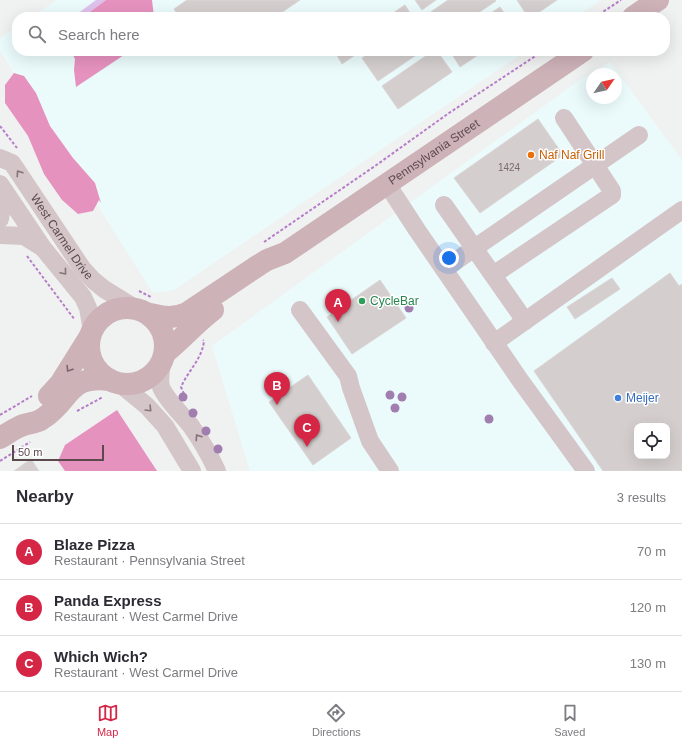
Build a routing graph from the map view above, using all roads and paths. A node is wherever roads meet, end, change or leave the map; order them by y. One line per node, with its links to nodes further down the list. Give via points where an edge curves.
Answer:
1 (621, 0): 3 (path)
2 (658, 0): 4 (main road)
3 (603, 12)
4 (640, 12)
5 (535, 56): 18 (path, via 448,113)
6 (576, 56): 12 (main road, Pennsylvania Street)
7 (564, 118): 10 (street)
8 (639, 135): 10 (street)
9 (0, 158): 25 (street, West Carmel Drive, one-way to 9, via 114,297 93,280 73,255 12,163)
10 (595, 166): 20 (street); 24 (street, via 612,191 612,195)
11 (0, 184): 19 (street, West Carmel Drive)
12 (387, 184): 22 (main road, Pennsylvania Street); 23 (street)
13 (0, 196): 16 (street)
14 (444, 205): 20 (street)
15 (682, 210): 27 (street)
16 (0, 219)
17 (0, 235): 19 (street, via 24,236)
18 (259, 245)
19 (43, 248): 28 (street, West Carmel Drive, one-way to 28, via 83,297 88,308)
20 (475, 248): 23 (street); 24 (street)
21 (23, 252): 28 (path)
22 (285, 253): 25 (main road, Pennsylvania Street, via 267,260 182,316 166,318); 31 (main road, Pennsylvania Street, via 272,269 201,319)
23 (444, 269): 30 (street)
24 (494, 275): 27 (street)
25 (143, 302): 28 (main road, via 106,313); 31 (main road, via 164,334 166,343)
26 (300, 310): 36 (street, via 348,376 370,441)
27 (525, 321): 30 (street)
28 (85, 329): 33 (main road, via 91,359 99,371); 34 (main road, one-way to 34, via 60,384 24,416)
29 (204, 341): 32 (path, via 201,355)
30 (494, 343): 39 (street)
31 (163, 358): 33 (main road, via 153,375 144,380 129,384); 38 (street, one-way to 31, via 191,426 166,397 161,386 160,374)
32 (192, 368)
33 (115, 382): 34 (main road, via 94,378 78,384 41,420); 37 (street, one-way to 37, via 147,406 164,426)
34 (19, 426): 35 (main road)
35 (0, 438)
36 (388, 470)
37 (192, 471)
38 (217, 471)
39 (586, 471)

